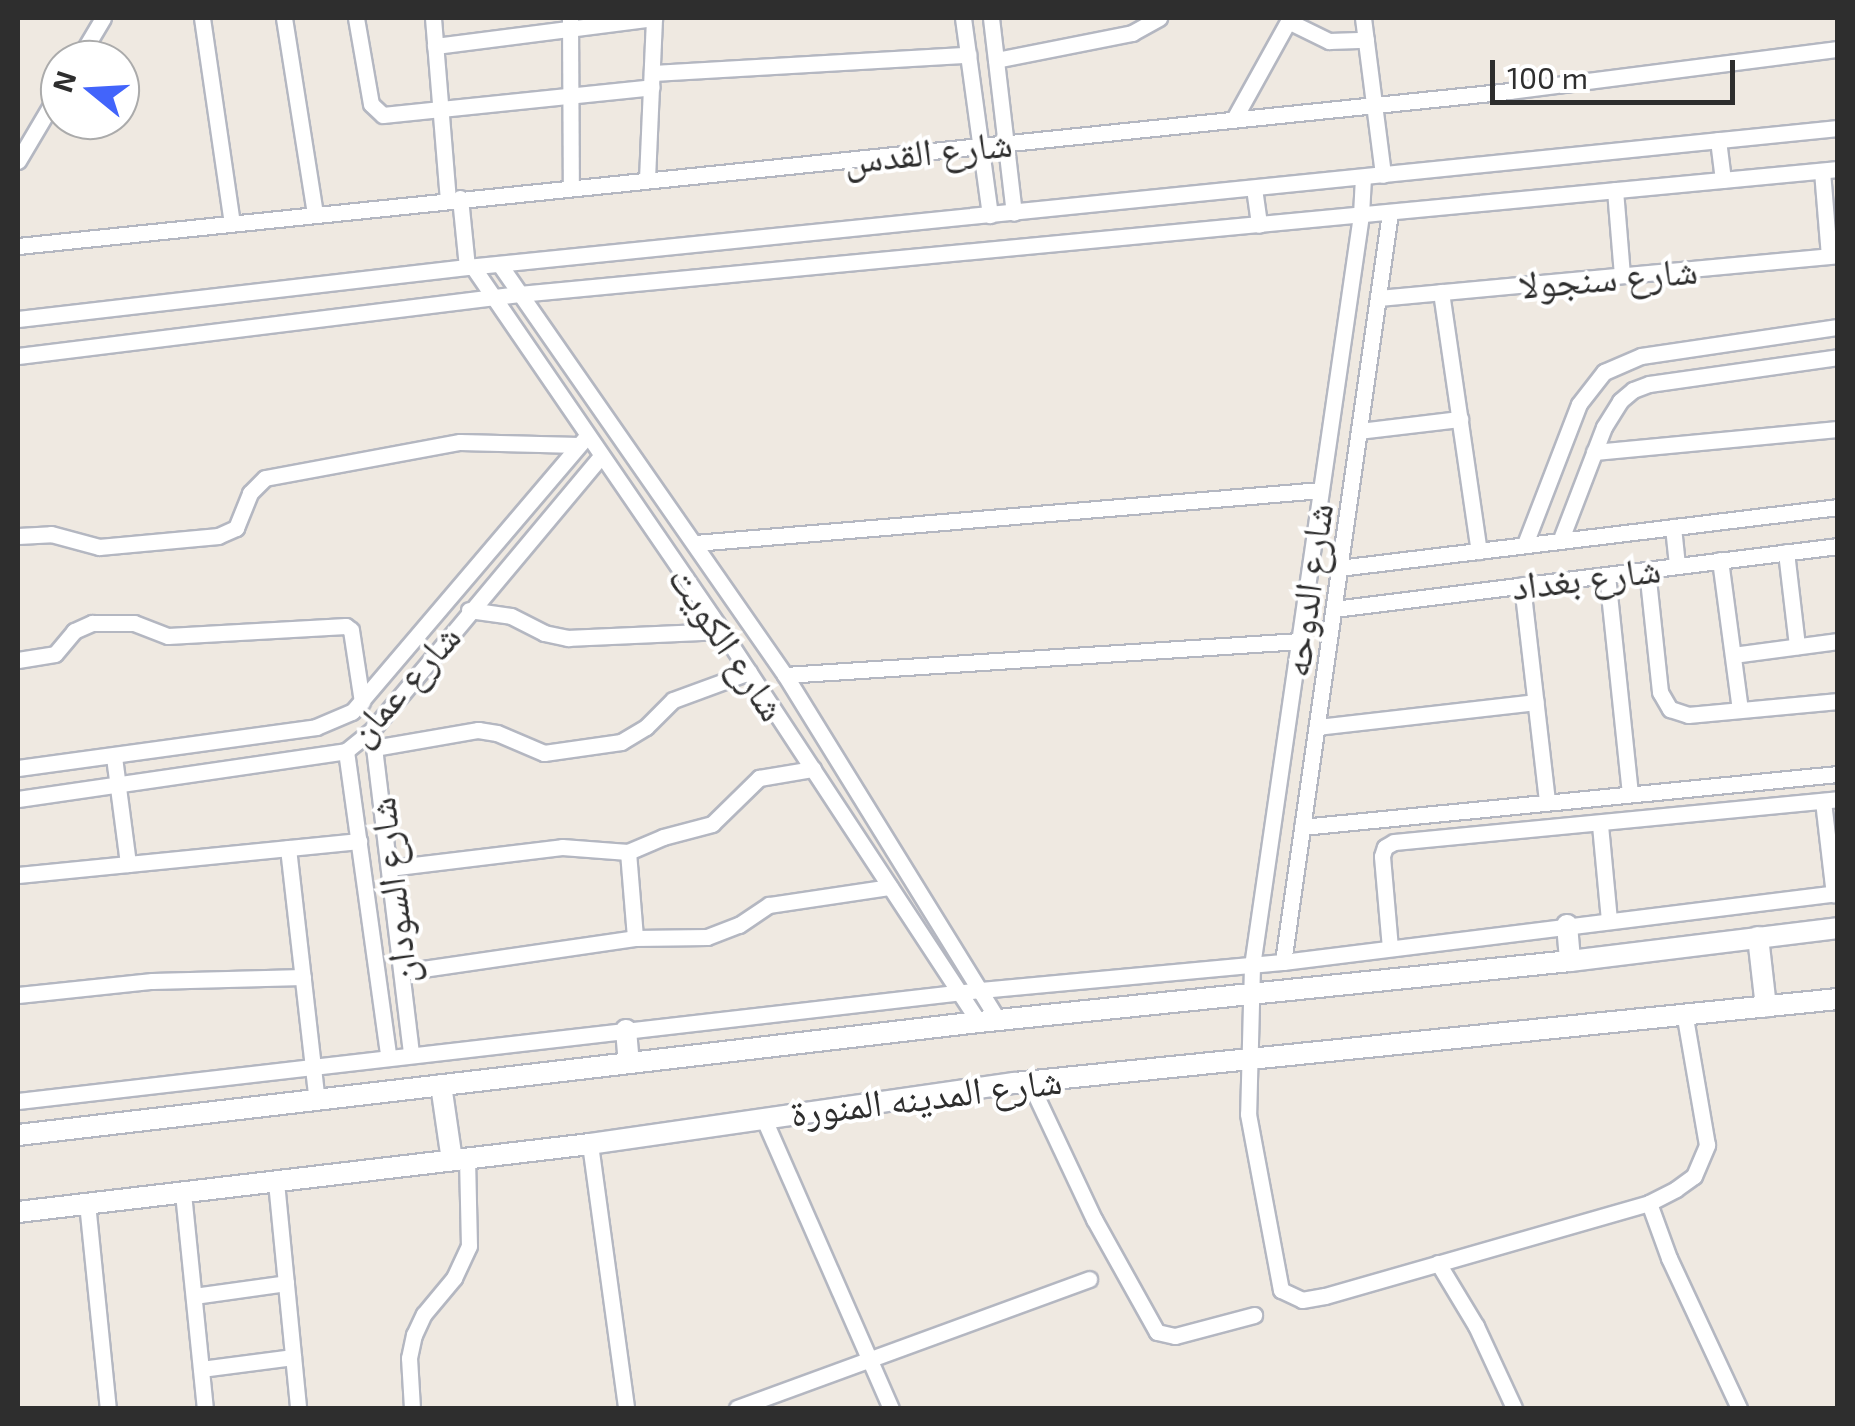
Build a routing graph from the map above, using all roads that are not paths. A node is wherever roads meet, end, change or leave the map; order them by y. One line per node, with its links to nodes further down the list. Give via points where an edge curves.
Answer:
1 (103, 18): 13 (street)
2 (202, 18): 44 (street)
3 (284, 18): 41 (street)
4 (356, 18): 22 (street, via 376,111)
5 (433, 18): 15 (street)
6 (654, 18): 12 (street); 19 (street)
7 (962, 18): 17 (street)
8 (991, 18): 18 (street)
9 (1158, 18): 18 (street, via 1132,33)
10 (1363, 18): 14 (street)
11 (1289, 20): 14 (street, via 1329,41); 23 (street)
12 (570, 23): 15 (street); 20 (street)
13 (90, 40)
14 (1366, 40): 21 (street)
15 (435, 46): 22 (street)
16 (1838, 49): 21 (street, شارع القدس)
17 (968, 55): 19 (street); 28 (street)
18 (996, 60): 27 (street)
19 (652, 80): 20 (street); 33 (street)
20 (570, 96): 22 (street); 35 (street)
21 (1375, 105): 23 (street, شارع القدس); 31 (street)
22 (441, 110): 38 (street)
23 (1234, 119): 27 (street, شارع القدس)
24 (40, 124): 29 (street)
25 (1838, 128): 26 (street, شارع القدس)
26 (1718, 140): 31 (street, شارع القدس); 34 (street)
27 (1006, 144): 28 (street, شارع القدس); 39 (street)
28 (980, 146): 33 (street, شارع القدس); 42 (street)
29 (18, 161)
30 (1830, 170): 34 (street); 47 (street)
31 (1384, 175): 32 (street, شارع القدس)
32 (1362, 176): 36 (street, شارع القدس); 43 (street, شارع الدوحه)
33 (648, 179): 35 (street, شارع القدس)
34 (1723, 180): 37 (street)
35 (570, 186): 38 (street, شارع القدس)
36 (1254, 188): 39 (street, شارع القدس); 45 (street)
37 (1615, 190): 40 (street); 50 (street)
38 (454, 198): 41 (street, شارع القدس); 49 (street)
39 (1014, 212): 42 (street, شارع القدس)
40 (1390, 212): 43 (street); 55 (street, شارع الدوحه)
41 (315, 214): 44 (street, شارع القدس)
42 (990, 215): 48 (street, شارع القدس)
43 (1362, 215): 45 (street); 69 (street, شارع الدوحه)
44 (232, 223): 46 (street, شارع القدس)
45 (1258, 225): 52 (street)
46 (18, 246)
47 (1833, 256): 50 (street, شارع سنجولا)
48 (500, 265): 49 (street, شارع القدس); 52 (street, شارع الكويت)
49 (470, 267): 53 (street, شارع القدس); 54 (street, شارع الكويت)
50 (1622, 275): 51 (street, شارع سنجولا)
51 (1441, 292): 55 (street, شارع سنجولا); 63 (street)
52 (519, 294): 54 (street); 74 (street, شارع الكويت)
53 (240, 295): 56 (street, شارع القدس); 58 (street)
54 (494, 297): 58 (street); 66 (street, شارع الكويت)
55 (1378, 298): 65 (street, شارع الدوحه)
56 (18, 319)
57 (1838, 327): 61 (street)
58 (244, 328): 59 (street)
59 (18, 356)
60 (1838, 357): 62 (street)
61 (1622, 361): 62 (street); 75 (street, via 1589,386 1579,404)
62 (1633, 390): 67 (street, via 1610,415)
63 (1460, 419): 65 (street); 77 (street)
64 (1838, 429): 67 (street)
65 (1359, 431): 81 (street, شارع الدوحه)
66 (582, 441): 68 (street, شارع الكويت); 72 (street, via 460,442 265,478 250,493 236,528 218,536 100,547 51,534); 98 (street, شارع عمان)
67 (1594, 452): 73 (street)
68 (600, 458): 88 (street, شارع عمان); 89 (street, شارع الكويت)
69 (1321, 490): 74 (street); 79 (street, شارع الدوحه)
70 (1838, 507): 71 (street, شارع بغداد)
71 (1673, 527): 73 (street, شارع بغداد); 82 (street)
72 (18, 536)
73 (1561, 540): 75 (street, شارع بغداد)
74 (694, 543): 86 (street, شارع الكويت)
75 (1525, 544): 77 (street, شارع بغداد)
76 (1838, 546): 78 (street, شارع بغداد)
77 (1479, 550): 81 (street, شارع بغداد)
78 (1786, 552): 80 (street, شارع بغداد); 93 (street)
79 (1312, 554): 81 (street, شارع بغداد); 92 (street, شارع الدوحه)
80 (1720, 560): 82 (street, شارع بغداد); 94 (street)
81 (1340, 562): 87 (street, شارع الدوحه)
82 (1676, 566): 83 (street, شارع بغداد)
83 (1646, 570): 84 (street, شارع بغداد); 103 (street, via 1663,701 1688,714)
84 (1606, 575): 85 (street, شارع بغداد); 113 (street)
85 (1522, 586): 87 (street, شارع بغداد); 102 (street)
86 (735, 601): 89 (street); 97 (street, شارع الكويت)
87 (1334, 609): 104 (street, شارع الدوحه)
88 (469, 610): 90 (street, via 511,616 568,638); 99 (street, شارع عمان)
89 (712, 617): 90 (street, شارع الكويت)
90 (722, 631): 96 (street, شارع الكويت)
91 (1838, 640): 93 (street)
92 (1299, 641): 97 (street); 135 (street, شارع الدوحه)
93 (1798, 646): 94 (street)
94 (1733, 655): 103 (street)
95 (18, 660): 101 (street, via 55,654 74,631 92,624 134,623 168,636 346,626)
96 (749, 672): 106 (street, via 673,700 621,742 544,753 478,730); 110 (street, شارع الكويت)
97 (785, 675): 138 (street, شارع الكويت)
98 (378, 684): 99 (street); 101 (street, شارع عمان)
99 (398, 699): 105 (street, شارع عمان)
100 (1838, 701): 103 (street)
101 (362, 702): 108 (street, شارع عمان, via 316,727)
102 (1536, 702): 104 (street); 116 (street)
103 (1740, 710)
104 (1317, 728): 118 (street, شارع الدوحه)
105 (372, 730): 106 (street, شارع السودان); 107 (street, شارع عمان)
106 (374, 748): 123 (street, شارع السودان)
107 (346, 751): 112 (street, شارع عمان); 119 (street, شارع السودان)
108 (114, 757): 109 (street, شارع عمان); 112 (street)
109 (18, 768)
110 (813, 769): 121 (street, via 758,778 712,824); 125 (street, شارع الكويت)
111 (1838, 774): 113 (street)
112 (118, 787): 114 (street, شارع عمان); 122 (street)
113 (1630, 794): 116 (street)
114 (18, 799)
115 (1830, 800): 117 (street); 126 (street)
116 (1547, 802): 118 (street)
117 (1600, 825): 127 (street); 132 (street, via 1389,844 1382,856)
118 (1302, 827): 134 (street, شارع الدوحه)
119 (358, 841): 120 (street); 148 (street, شارع السودان)
120 (288, 848): 122 (street); 137 (street)
121 (628, 852): 123 (street, via 562,847); 131 (street)
122 (128, 864): 124 (street)
123 (389, 868): 136 (street, شارع السودان)
124 (18, 876)
125 (890, 887): 131 (street, via 768,905 739,926 707,937); 139 (street, شارع الكويت)
126 (1836, 893): 127 (street)
127 (1609, 920): 128 (street)
128 (1566, 925): 132 (street); 133 (main road)
129 (1838, 928): 130 (main road, شارع المدينه المنورة)
130 (1758, 937): 133 (main road, شارع المدينه المنورة); 143 (main road)
131 (635, 938): 136 (street)
132 (1390, 948): 134 (street)
133 (1570, 961): 141 (main road, شارع المدينه المنورة)
134 (1283, 962): 135 (street)
135 (1252, 966): 138 (street); 141 (street, شارع الدوحه)
136 (402, 972): 147 (street, شارع السودان)
137 (303, 978): 140 (street, via 152,980); 151 (street)
138 (980, 990): 139 (street); 145 (street, شارع الكويت)
139 (960, 992): 145 (street, شارع الكويت); 146 (street)
140 (18, 995)
141 (1251, 995): 145 (main road, شارع المدينه المنورة); 149 (street, شارع الدوحه)
142 (1838, 999): 143 (main road, شارع المدينه المنورة)
143 (1766, 1007): 144 (main road, شارع المدينه المنورة)
144 (1685, 1016): 149 (main road, شارع المدينه المنورة); 163 (street, via 1708,1145 1694,1176)
145 (989, 1021): 150 (main road, شارع المدينه المنورة)
146 (626, 1030): 147 (street); 150 (main road)
147 (412, 1053): 148 (street)
148 (388, 1056): 151 (street)
149 (1249, 1059): 152 (main road, شارع المدينه المنورة); 165 (street, شارع الدوحه, via 1254,1154 1281,1290 1302,1300)
150 (629, 1062): 153 (main road, شارع المدينه المنورة)
151 (313, 1066): 154 (street); 155 (street)
152 (1029, 1082): 156 (main road, شارع المدينه المنورة); 169 (street, via 1157,1332 1174,1336)
153 (441, 1085): 155 (main road, شارع المدينه المنورة); 159 (main road)
154 (18, 1101)
155 (317, 1101): 157 (main road, شارع المدينه المنورة)
156 (763, 1117): 158 (main road, شارع المدينه المنورة); 171 (street)
157 (18, 1134)
158 (590, 1144): 159 (main road, شارع المدينه المنورة); 177 (street)
159 (460, 1160): 160 (main road, شارع المدينه المنورة); 176 (street, via 469,1246 414,1335)
160 (276, 1182): 161 (main road, شارع المدينه المنورة); 167 (street)
161 (183, 1192): 162 (main road, شارع المدينه المنورة); 168 (street)
162 (87, 1203): 164 (main road, شارع المدينه المنورة); 173 (street)
163 (1649, 1203): 165 (street); 181 (street)
164 (18, 1212)
165 (1438, 1263): 180 (street)
166 (1089, 1279): 171 (street)
167 (286, 1283): 168 (street); 170 (street)
168 (194, 1296): 172 (street)
169 (1254, 1315)
170 (294, 1357): 172 (street); 175 (street)
171 (870, 1360): 178 (street); 179 (street)
172 (202, 1369): 174 (street)
173 (108, 1408)
174 (206, 1408)
175 (298, 1408)
176 (412, 1408)
177 (626, 1408)
178 (737, 1408)
179 (890, 1408)
180 (1514, 1408)
181 (1739, 1408)

